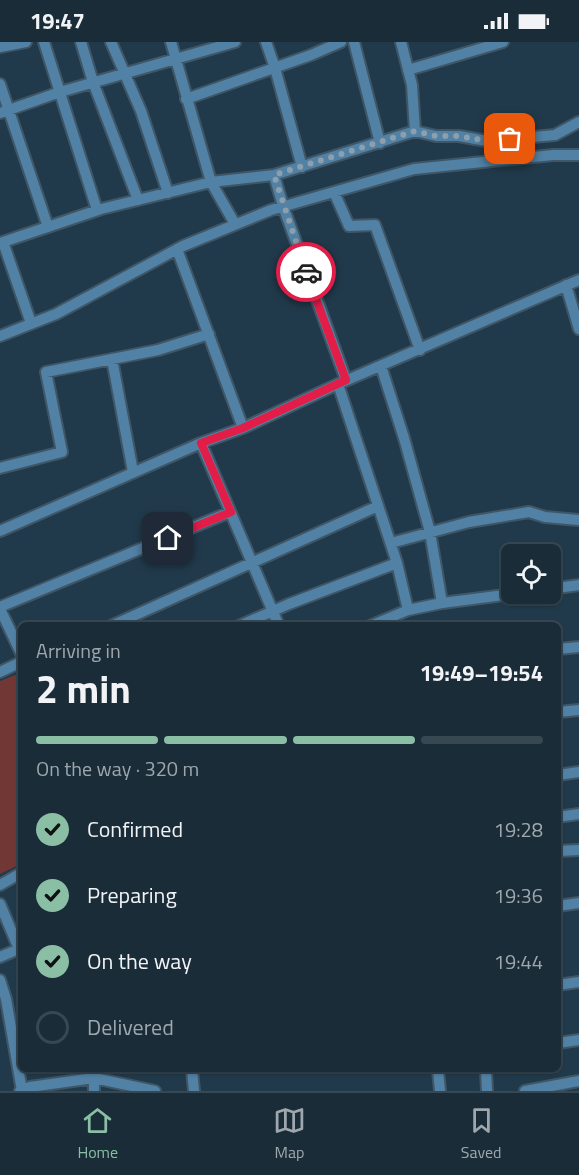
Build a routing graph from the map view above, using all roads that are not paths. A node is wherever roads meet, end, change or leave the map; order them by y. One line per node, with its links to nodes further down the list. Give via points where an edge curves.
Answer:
1 (22, 42): 12 (street)
2 (44, 42): 19 (street)
3 (81, 42): 17 (street)
4 (111, 42): 16 (street)
5 (171, 42): 13 (street)
6 (235, 42): 13 (street)
7 (266, 42): 14 (street)
8 (341, 42): 14 (street)
9 (354, 42): 24 (street)
10 (401, 42): 15 (street)
11 (503, 42): 15 (street)
12 (0, 47)
13 (176, 60): 16 (street); 20 (street)
14 (275, 68): 20 (street); 26 (street)
15 (408, 70): 23 (street)
16 (123, 73): 17 (street); 30 (street, via 141,111)
17 (93, 82): 19 (street); 31 (street)
18 (0, 84): 21 (street)
19 (60, 92): 21 (street); 33 (street)
20 (186, 99): 28 (street)
21 (4, 112): 35 (street)
22 (579, 122): 23 (street, via 555,135 487,141)
23 (415, 131): 24 (street)
24 (380, 142): 26 (street)
25 (579, 155): 29 (street, via 414,169)
26 (302, 166): 27 (street)
27 (274, 175): 28 (street); 32 (street)
28 (211, 182): 30 (street); 34 (street)
29 (334, 192): 32 (street); 44 (street, via 350,226 375,225)
30 (168, 193): 31 (street)
31 (138, 200): 33 (street)
32 (283, 206): 34 (street); 47 (street)
33 (98, 210): 35 (street)
34 (235, 224): 37 (street)
35 (48, 227): 36 (street)
36 (1, 238): 40 (street)
37 (177, 249): 40 (street, via 56,314); 42 (street)
38 (579, 280): 39 (street)
39 (567, 285): 41 (street); 44 (street)
40 (31, 323): 43 (street)
41 (579, 328)
42 (209, 334): 45 (street); 48 (street)
43 (0, 336)
44 (420, 350): 46 (street)
45 (112, 359): 50 (street, via 46,372 62,452); 51 (street)
46 (381, 366): 47 (street); 56 (street)
47 (342, 382): 48 (street); 52 (street)
48 (243, 428): 49 (street)
49 (201, 443): 51 (street); 53 (street)
50 (0, 468)
51 (133, 472): 55 (street)
52 (378, 506): 57 (street); 58 (street)
53 (231, 512): 58 (street); 64 (street)
54 (579, 520): 56 (street, via 529,512)
55 (0, 531)
56 (430, 532): 57 (street); 63 (street)
57 (391, 543): 59 (street)
58 (252, 562): 65 (street); 67 (street)
59 (397, 562): 65 (street); 66 (street)
60 (579, 585): 61 (street)
61 (561, 587)
62 (501, 595): 63 (street)
63 (442, 603): 66 (street)
64 (0, 608): 72 (street)
65 (273, 611): 68 (street); 69 (street)
66 (407, 611): 70 (street); 71 (street)
67 (120, 622)
68 (248, 622)
69 (277, 622)
70 (380, 622)
71 (407, 622)
72 (18, 647)
73 (579, 647): 74 (street)
74 (561, 649)
75 (18, 663): 76 (street)
76 (0, 672)
77 (579, 710): 78 (street)
78 (561, 712)
79 (579, 772): 80 (street)
80 (561, 775)
81 (579, 814): 82 (street)
82 (561, 817)
83 (579, 850): 84 (street)
84 (561, 851)
85 (18, 875): 86 (street)
86 (0, 885)
87 (579, 903): 89 (street)
88 (0, 904): 90 (street)
89 (561, 906)
90 (18, 944)
91 (18, 949): 92 (street)
92 (0, 957)
93 (0, 980): 107 (street)
94 (579, 982): 95 (street)
95 (561, 985)
96 (579, 1040): 97 (street)
97 (561, 1043)
98 (62, 1072): 106 (street)
99 (106, 1072): 104 (street)
100 (192, 1072): 110 (street)
101 (438, 1072): 111 (street)
102 (486, 1072): 112 (street)
103 (94, 1078): 104 (street); 106 (street); 108 (street)
104 (108, 1081): 109 (street)
105 (579, 1081): 113 (street)
106 (65, 1082): 107 (street)
107 (21, 1091)
108 (94, 1091)
109 (155, 1091)
110 (194, 1091)
111 (440, 1091)
112 (487, 1091)
113 (525, 1091)

